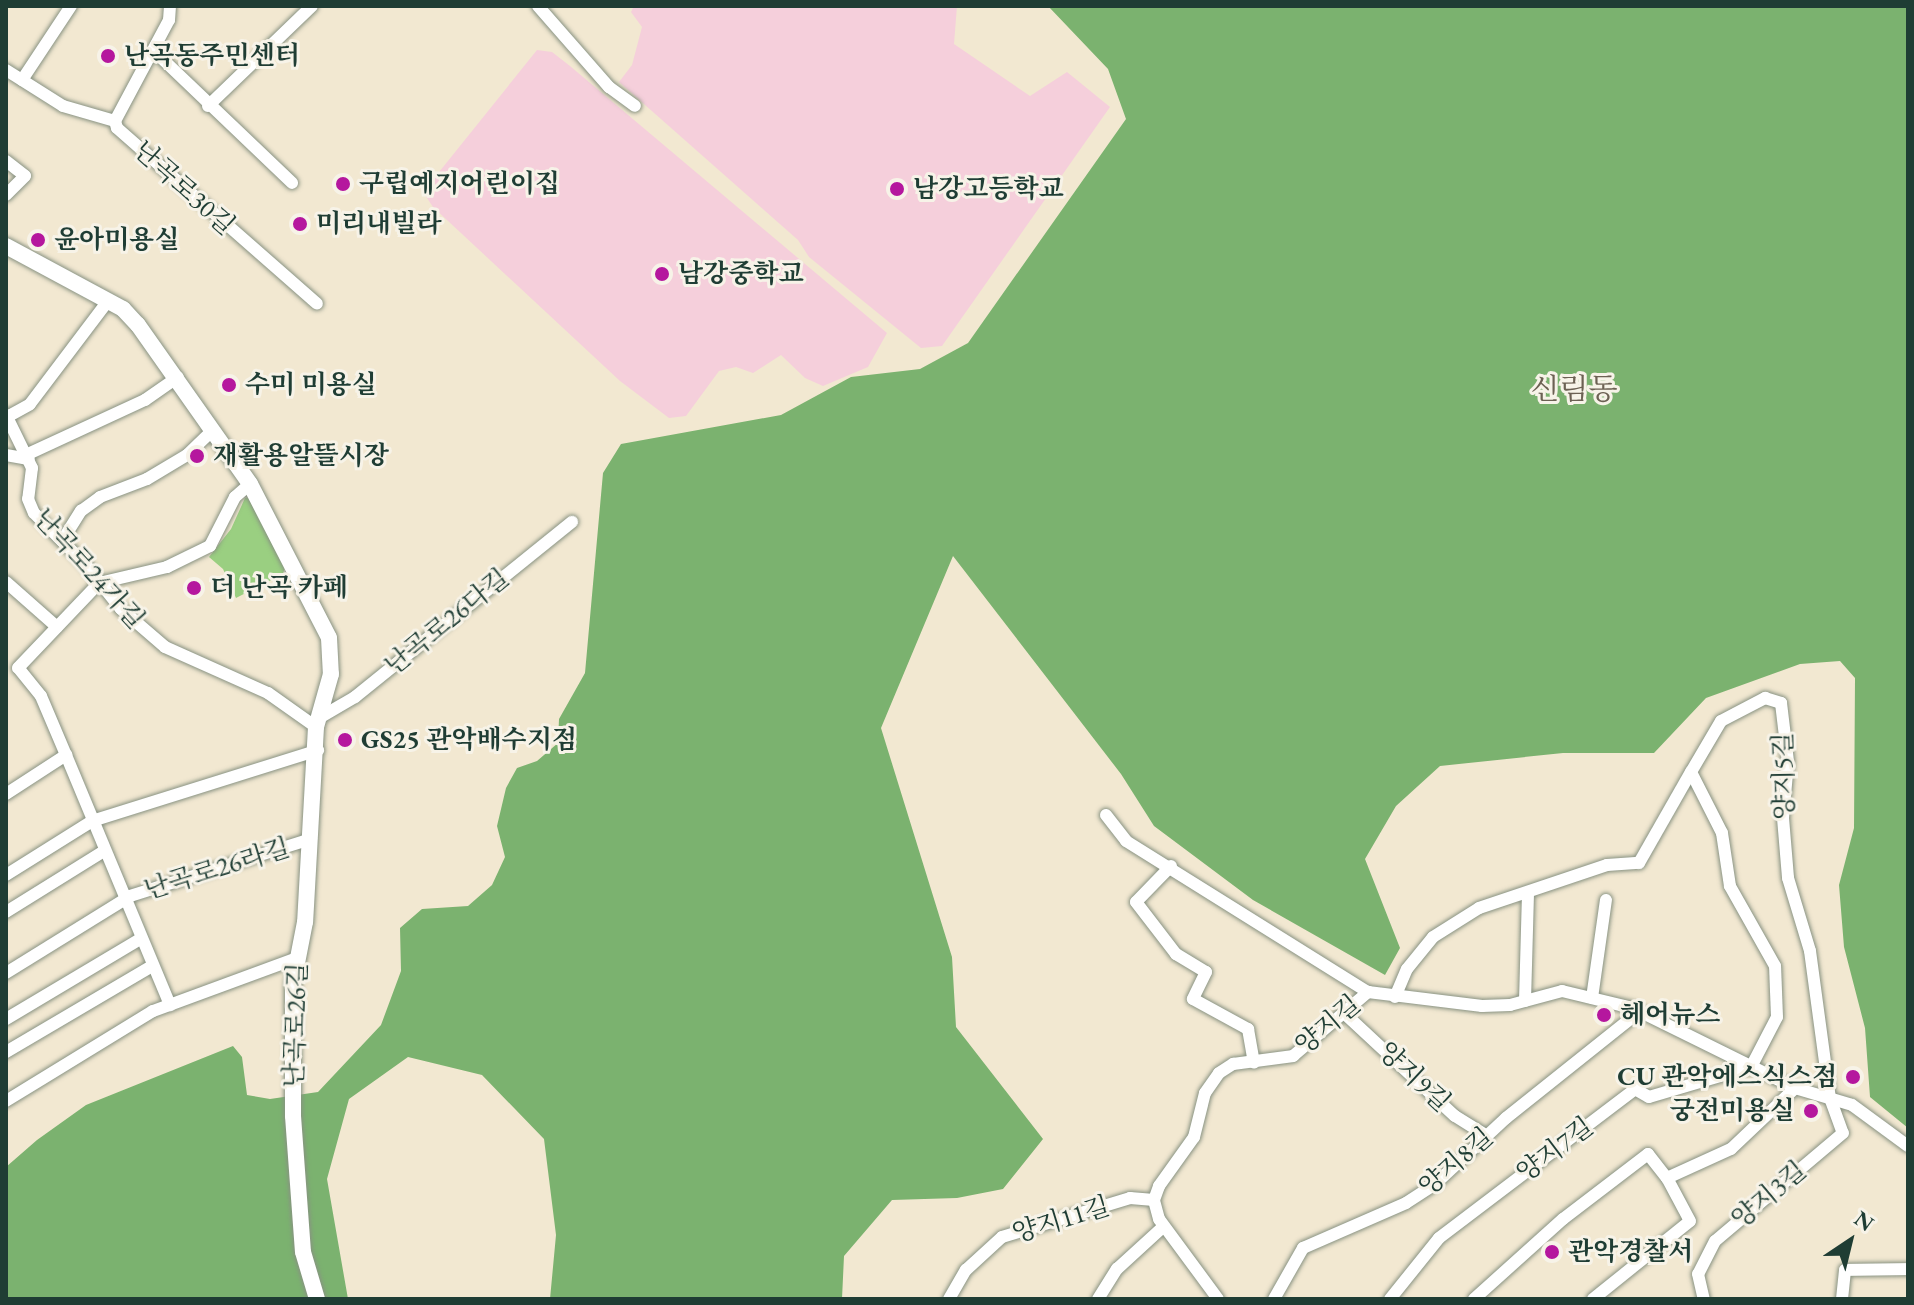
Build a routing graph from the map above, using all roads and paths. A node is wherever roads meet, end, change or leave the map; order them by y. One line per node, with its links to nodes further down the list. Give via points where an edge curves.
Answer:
1 (71, 6): 7 (street)
2 (170, 6): 5 (street, 난곡로30길)
3 (312, 6): 8 (street)
4 (538, 6): 9 (street, via 609,87)
5 (154, 51): 8 (street); 10 (street, 난곡로30길)
6 (6, 70): 7 (street)
7 (22, 80): 10 (street, via 63,106)
8 (208, 106): 12 (street)
9 (635, 106)
10 (115, 121): 16 (street, 난곡로30길)
11 (6, 161): 13 (street, via 25,176)
12 (292, 183)
13 (6, 195)
14 (6, 246): 15 (street, 난곡로26길)
15 (108, 301): 17 (street, 난곡로26길, via 138,325); 18 (street, via 30,404)
16 (317, 304)
17 (178, 377): 19 (street, 난곡로26길); 21 (street, via 145,400)
18 (7, 416): 21 (street)
19 (213, 430): 22 (street, 난곡로26길); 24 (street, via 187,455 147,479 100,497 81,511)
20 (6, 455): 21 (street)
21 (28, 457): 24 (street, 난곡로24가길, via 28,499 34,513)
22 (250, 484): 26 (street, via 235,497 210,546 167,567); 28 (street, 난곡로26길, via 329,638 331,674)
23 (572, 522): 28 (street, 난곡로26다길)
24 (62, 541): 26 (street, 난곡로24가길)
25 (6, 582): 27 (street)
26 (99, 583): 27 (street); 28 (street, 난곡로24가길, via 165,647 268,693)
27 (57, 627): 30 (street, via 18,668 41,696)
28 (318, 722): 29 (street, 난곡로26길)
29 (318, 750): 34 (street); 35 (street, 난곡로26길)
30 (66, 755): 32 (street); 34 (street)
31 (1691, 772): 39 (street, 양지길, via 1639,863 1607,865); 57 (street, via 1722,833 1730,886 1775,966 1777,1017); 59 (street, 양지5길, via 1721,721 1765,698 1781,703 1788,762 1783,818 1788,878 1810,951)
32 (6, 794)
33 (1106, 815): 37 (street, 양지길, via 1126,841)
34 (92, 821): 36 (street); 38 (street)
35 (311, 839): 40 (street, 난곡로26라길); 44 (street, 난곡로26길)
36 (104, 851): 40 (street); 42 (street)
37 (1171, 866): 47 (street, 양지길, via 1228,909); 56 (street, via 1136,902 1176,954 1206,972 1193,999 1248,1029)
38 (6, 875)
39 (1528, 892): 48 (street, 양지길, via 1479,908 1433,937 1407,969); 50 (street)
40 (123, 900): 43 (street, 난곡로26라길); 46 (street, 난곡로26라길)
41 (1606, 900): 49 (street)
42 (6, 912)
43 (140, 939): 45 (street, 난곡로26라길); 54 (street)
44 (297, 958): 51 (street); 67 (street, 난곡로26길, via 293,1116 303,1252)
45 (152, 966): 51 (street, 난곡로26라길); 55 (street)
46 (6, 973)
47 (1368, 992): 48 (street, 양지길); 53 (street, 양지길)
48 (1395, 997): 50 (street, 양지길, via 1482,1006)
49 (1592, 998): 50 (street, 양지길, via 1562,991); 52 (street, 양지길)
50 (1525, 1001)
51 (170, 1005): 60 (street, via 119,1028)
52 (1639, 1012): 57 (street, 양지길); 61 (street, 양지8길)
53 (1344, 1013): 56 (street, 양지길, via 1293,1056); 61 (street, 양지9길, via 1455,1116)
54 (6, 1019)
55 (6, 1052)
56 (1254, 1062): 64 (street, 양지길, via 1233,1064 1219,1073 1205,1093 1194,1137)
57 (1751, 1067): 58 (street, 양지길); 72 (street, 양지7길, via 1649,1097 1635,1089 1439,1238)
58 (1795, 1088): 59 (street, 양지길); 63 (street, via 1731,1149)
59 (1830, 1098): 62 (street, 양지길, via 1852,1105); 75 (street, 양지3길, via 1843,1133 1715,1241 1698,1274)
60 (6, 1101)
61 (1487, 1136): 71 (street, 양지8길, via 1454,1169 1406,1203 1303,1248)
62 (1908, 1146)
63 (1667, 1178): 73 (street, via 1648,1154 1563,1219); 74 (street, via 1690,1221)
64 (1154, 1200): 65 (street); 68 (street, 양지11길, via 1130,1198 1002,1237 966,1270)
65 (1163, 1227): 69 (street, via 1117,1269); 70 (street)
66 (1908, 1269): 76 (street, via 1845,1270)
67 (317, 1299)
68 (949, 1299)
69 (1098, 1299)
70 (1218, 1299)
71 (1274, 1299)
72 (1390, 1299)
73 (1474, 1299)
74 (1593, 1299)
75 (1704, 1299)
76 (1842, 1299)

